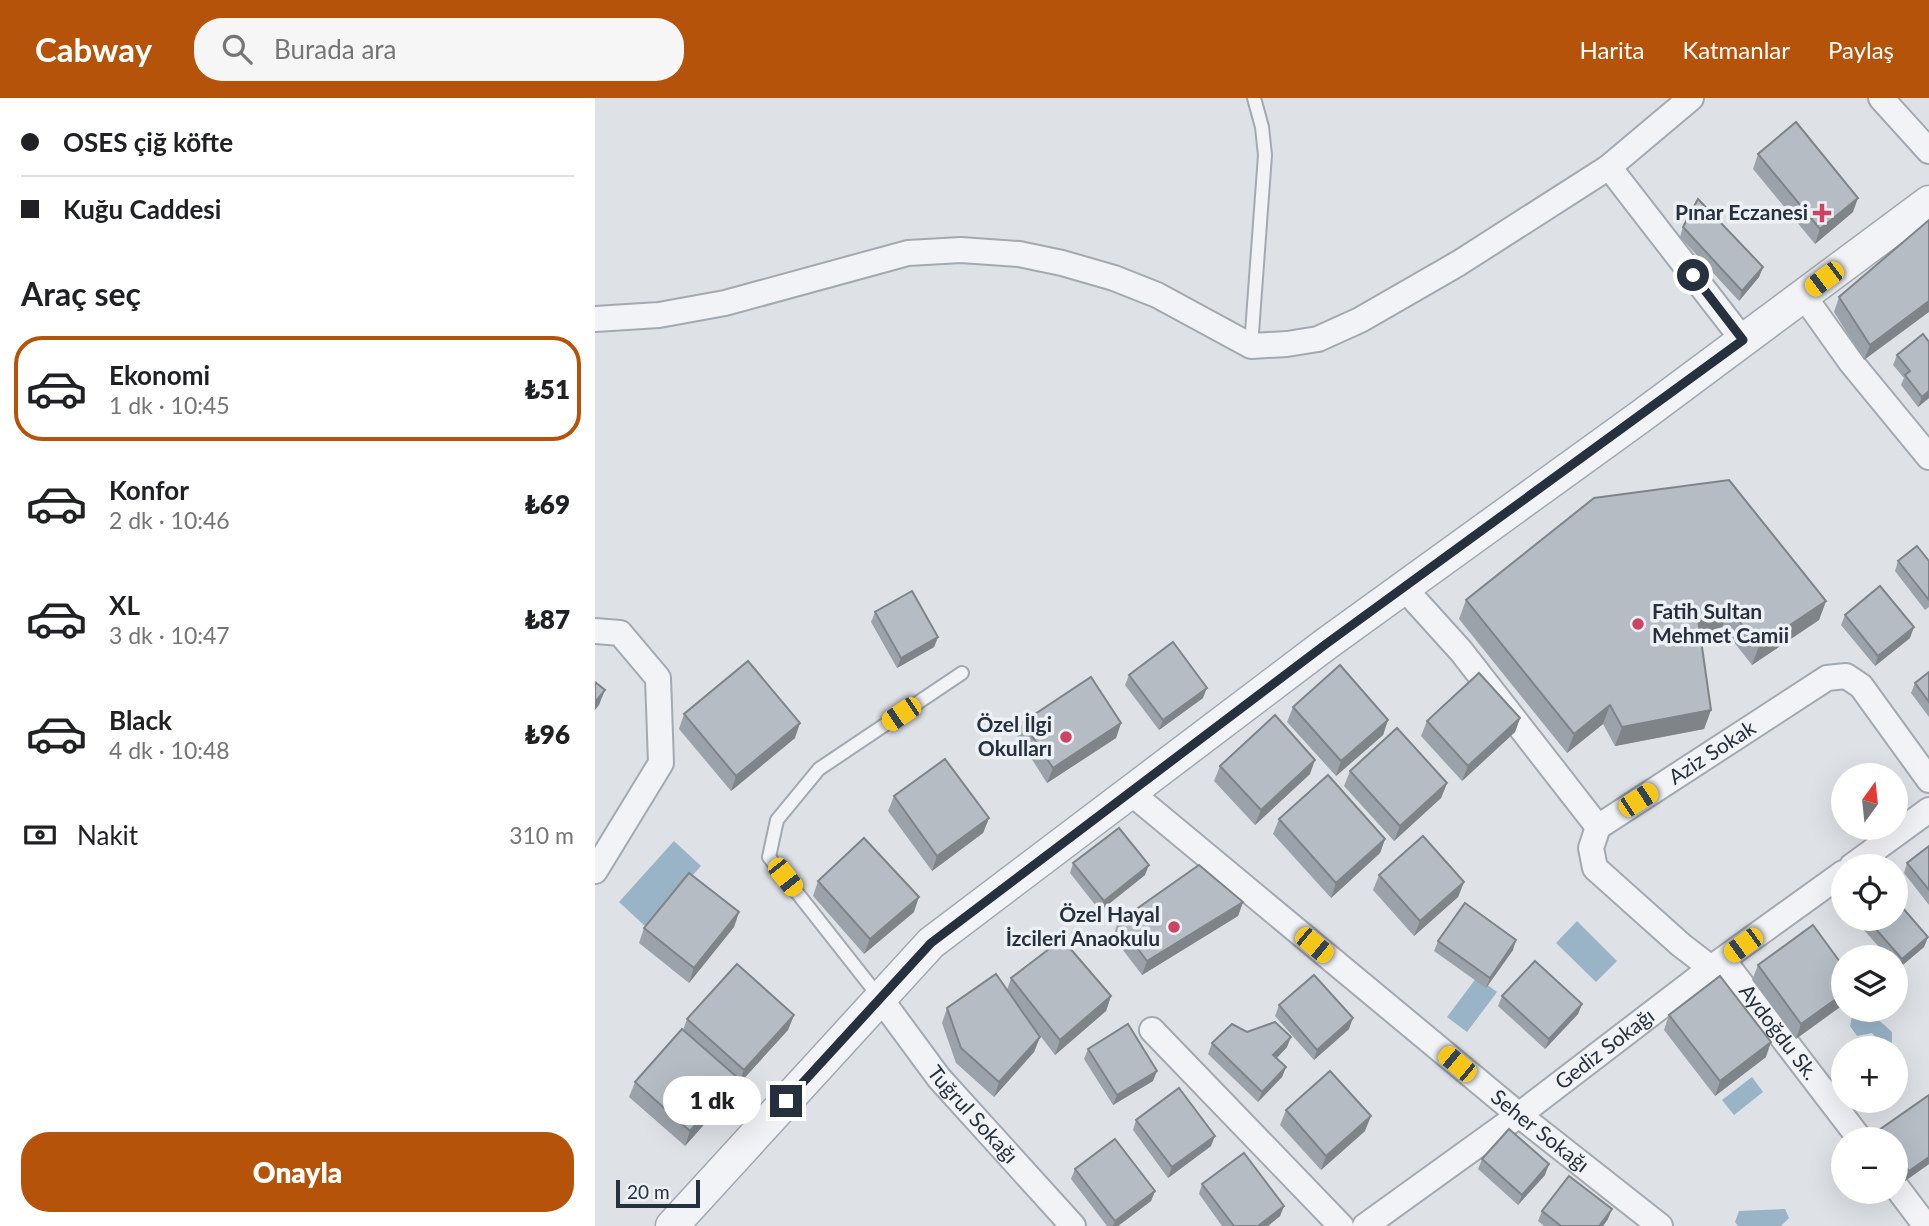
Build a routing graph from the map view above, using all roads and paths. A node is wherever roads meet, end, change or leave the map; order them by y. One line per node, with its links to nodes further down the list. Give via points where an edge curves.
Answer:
1 (1254, 98): 10 (lane, via 1265,155)
2 (1691, 98): 5 (street)
3 (1881, 98): 4 (street)
4 (1929, 151)
5 (1609, 167): 9 (street); 10 (street, via 1360,320 1318,339)
6 (1929, 202): 7 (street)
7 (1803, 295): 9 (street); 11 (street)
8 (595, 319): 10 (street, via 659,315 725,303 908,253 961,250 1019,254 1114,278 1157,295)
9 (1743, 340): 12 (street)
10 (1251, 346)
11 (1929, 457)
12 (1404, 588): 16 (street); 18 (street, via 1461,651)
13 (595, 631): 20 (street, via 619,633 658,678 661,763)
14 (962, 673): 23 (lane, via 819,769 777,820 769,857)
15 (1929, 780): 18 (street, Aziz Sokak, via 1861,687 1846,676 1826,678)
16 (1130, 792): 23 (street, via 931,943); 25 (street, Seher Sokağı)
17 (1929, 810): 19 (street)
18 (1598, 827): 22 (street, via 1591,848 1595,868 1681,945)
19 (1868, 854)
20 (595, 871)
21 (1831, 882): 22 (street, Gediz Sokağı)
22 (1717, 964): 25 (street, Gediz Sokağı); 26 (street, Aydoğdu Sk.)
23 (880, 998): 29 (street); 30 (street, Tuğrul Sokağı, via 939,1078)
24 (1152, 1030): 31 (street)
25 (1519, 1115): 28 (street, Gediz Sokağı); 32 (street, Seher Sokağı)
26 (1850, 1127)
27 (1908, 1202): 33 (street)
28 (1381, 1222)
29 (671, 1226)
30 (1073, 1226)
31 (1341, 1226)
32 (1660, 1226)
33 (1926, 1226)

